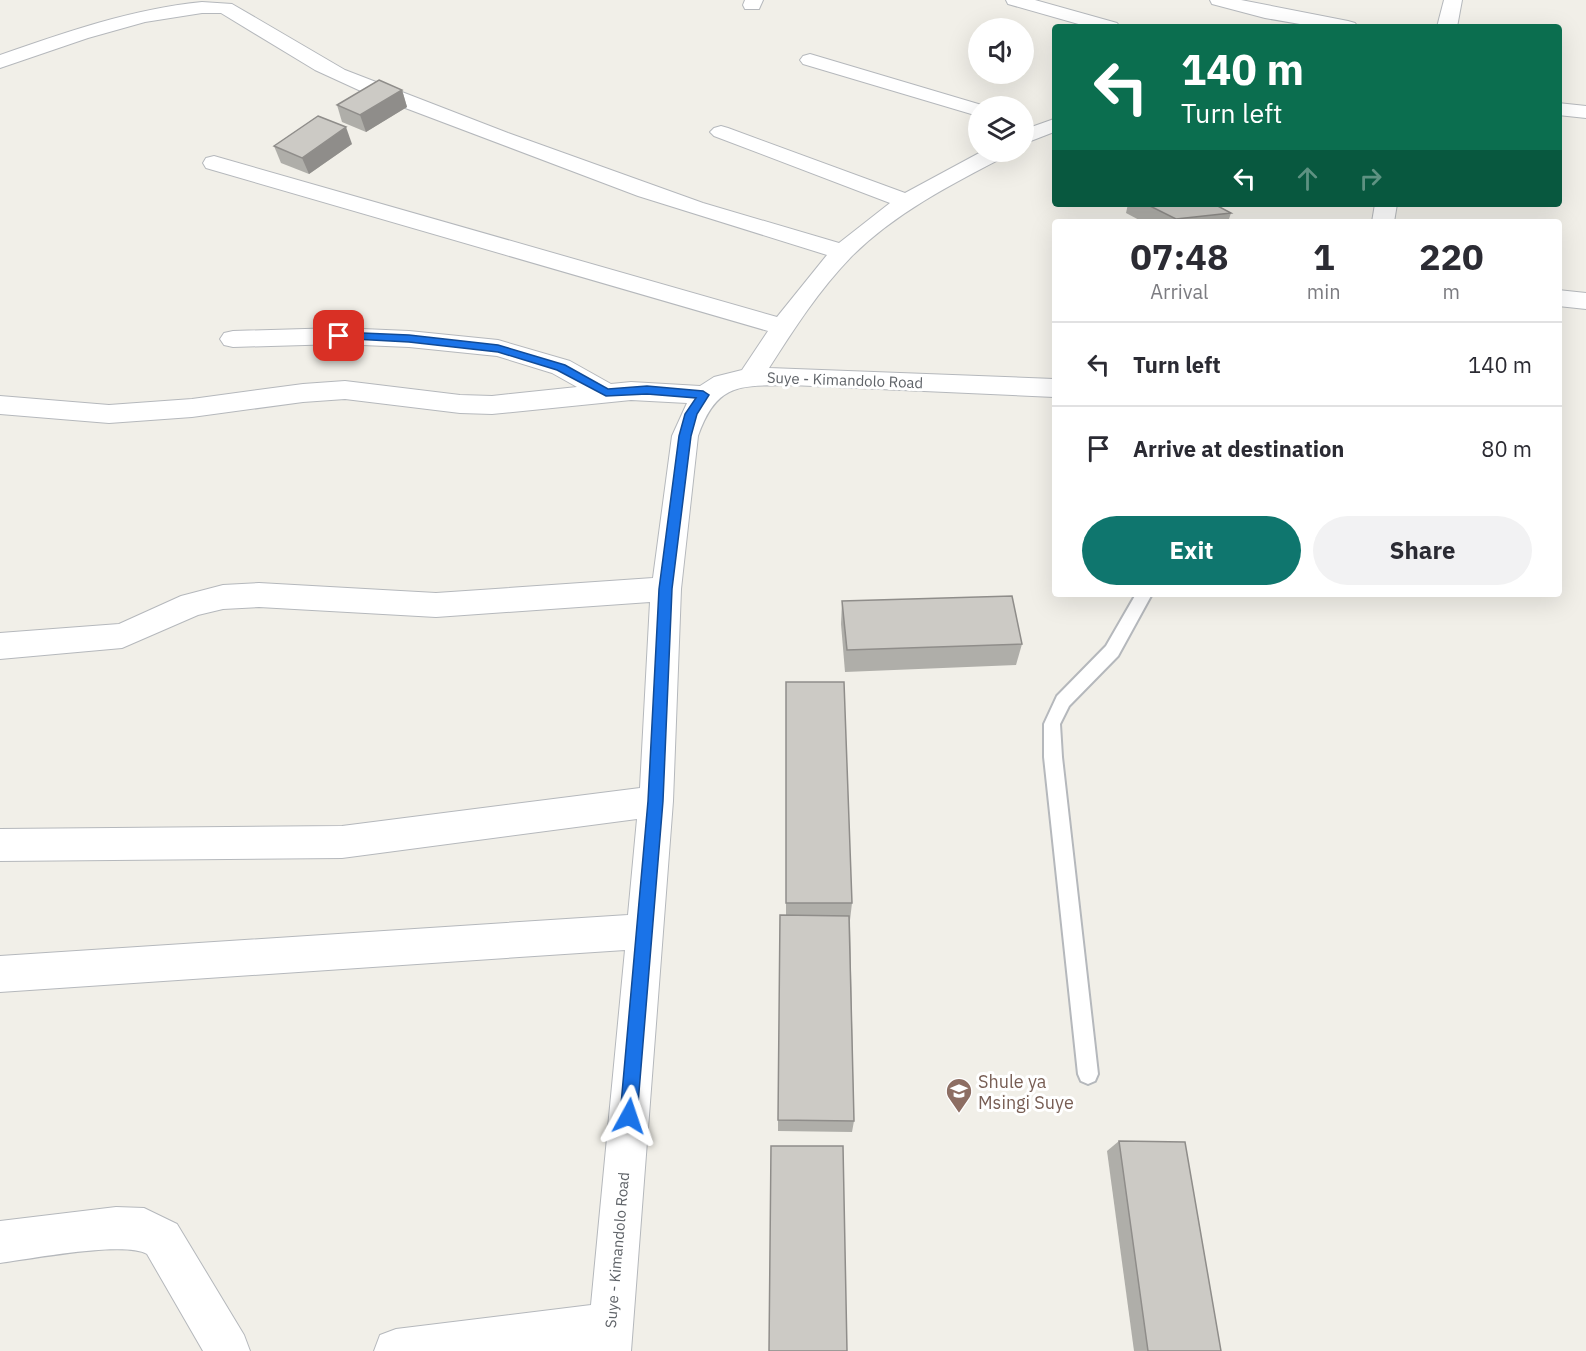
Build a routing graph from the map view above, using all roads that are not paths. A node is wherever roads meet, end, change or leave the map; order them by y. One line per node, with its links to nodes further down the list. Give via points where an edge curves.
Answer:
1 (1015, 0): 4 (street)
2 (1218, 0): 5 (street)
3 (1453, 0): 6 (street)
4 (1099, 24)
5 (1331, 24)
6 (1448, 24)
7 (810, 60): 9 (street)
8 (0, 62): 16 (street, via 142,13 182,4 213,4 323,67 361,84 524,148 775,234)
9 (968, 107)
10 (1562, 109): 11 (street)
11 (1586, 112)
12 (721, 132): 15 (street)
13 (976, 162): 15 (street)
14 (214, 163): 19 (street)
15 (907, 202): 16 (street)
16 (843, 252): 19 (street)
17 (1562, 298): 18 (street)
18 (1586, 301)
19 (782, 327): 21 (street)
20 (233, 339): 23 (street, via 339,336 498,348 561,367)
21 (750, 378): 22 (street, Suye - Kimandolo Road, via 790,376); 24 (street, Suye - Kimandolo Road, via 720,385)
22 (1052, 388)
23 (606, 393): 24 (street, via 647,390); 25 (street, via 492,405 345,390 109,414)
24 (703, 395): 26 (street, Suye - Kimandolo Road, via 691,414 685,436)
25 (0, 405)
26 (666, 589): 28 (street, via 436,605 259,595 223,597 192,604 122,636); 29 (street, Suye - Kimandolo Road)
27 (1142, 597): 33 (lane, via 1112,651 1063,701 1052,724)
28 (0, 646)
29 (656, 801): 30 (street, via 342,842); 31 (street, Suye - Kimandolo Road)
30 (0, 845)
31 (645, 931): 32 (street); 35 (street, Suye - Kimandolo Road)
32 (0, 974)
33 (1088, 1074)
34 (0, 1242): 36 (street, via 116,1228 144,1229 162,1239)
35 (610, 1338): 37 (street)
36 (228, 1351)
37 (396, 1351)

